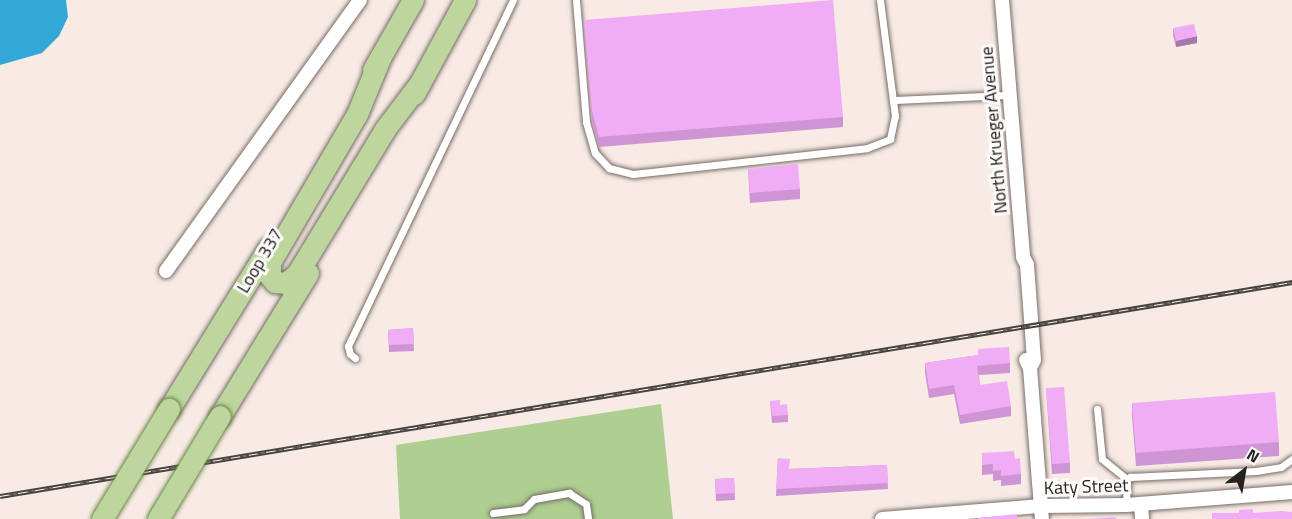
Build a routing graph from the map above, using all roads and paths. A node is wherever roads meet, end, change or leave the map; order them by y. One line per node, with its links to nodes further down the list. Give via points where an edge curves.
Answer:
1 (360, 0): 12 (street)
2 (413, 0): 8 (main road, Loop 337)
3 (465, 0): 9 (main road)
4 (513, 0): 13 (lane, via 348,346)
5 (576, 0): 11 (lane, via 586,122 595,153 609,168 633,174 867,148 890,139 895,116)
6 (880, 0): 11 (lane)
7 (1002, 0): 10 (street, North Krueger Avenue)
8 (380, 58): 9 (main road, via 357,114 270,262 270,276 275,282 286,283 297,274 385,129); 22 (main road, Loop 337, bridge)
9 (420, 83): 23 (main road, bridge)
10 (1008, 95): 11 (lane); 21 (street, North Krueger Avenue, via 1023,257 1020,267 1026,360 1030,368)
11 (893, 100)
12 (166, 271)
13 (355, 358)
14 (1097, 409): 16 (lane, via 1102,459)
15 (1292, 459): 16 (lane, via 1281,467 1256,471)
16 (1127, 479): 19 (lane)
17 (1292, 492): 18 (street, Katy Street)
18 (1141, 504): 19 (street, Katy Street); 26 (street)
19 (1126, 506): 21 (street, Katy Street)
20 (493, 513): 24 (lane, via 524,509 534,499 569,493 586,504)
21 (1042, 513): 25 (street, Katy Street)
22 (102, 519)
23 (158, 519)
24 (588, 519)
25 (882, 519)
26 (1142, 519)

